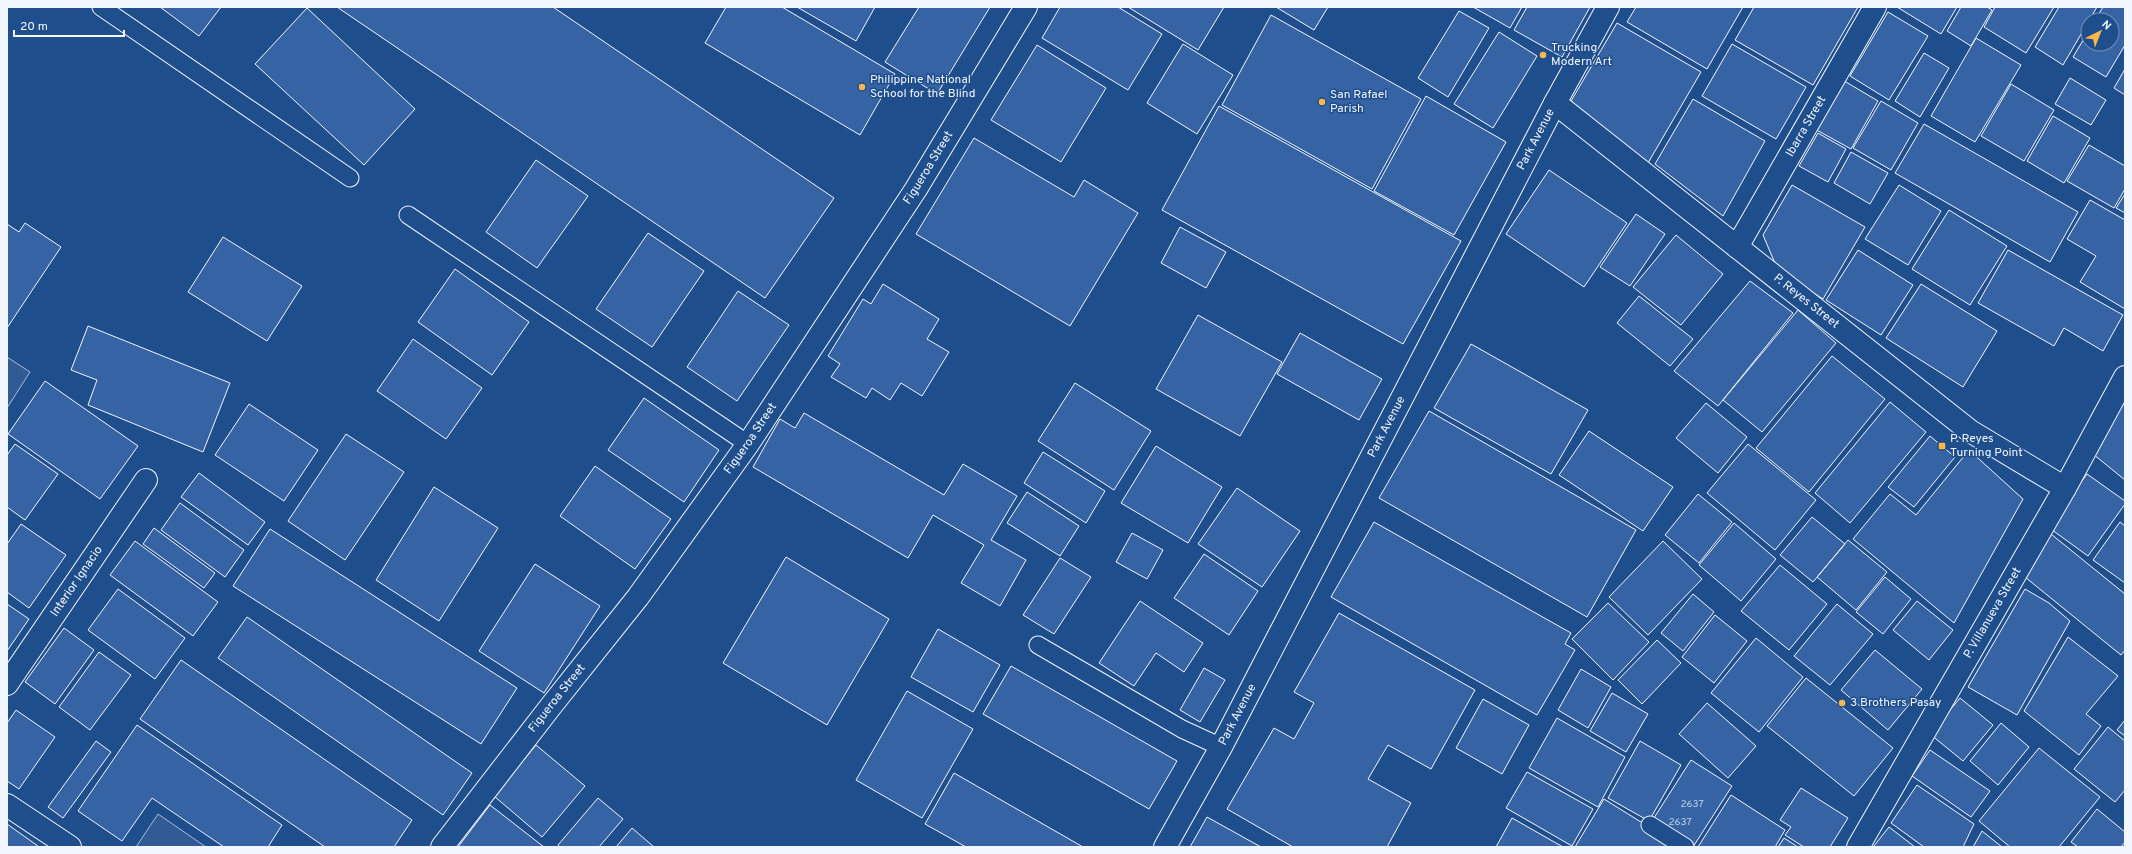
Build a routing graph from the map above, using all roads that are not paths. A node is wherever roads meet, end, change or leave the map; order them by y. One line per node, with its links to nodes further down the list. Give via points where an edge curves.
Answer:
1 (101, 7): 6 (lane)
2 (1026, 7): 10 (street, Figueroa Street, via 916,189)
3 (1608, 7): 5 (street, Park Avenue)
4 (1876, 7): 8 (street, Ibarra Street)
5 (1555, 103): 8 (street, P. Reyes Street); 15 (street, Park Avenue)
6 (350, 178)
7 (408, 215): 10 (lane)
8 (1737, 247): 12 (street, P. Reyes Street, via 1970,431)
9 (2125, 377): 12 (street, P. Villanueva Street)
10 (748, 444): 19 (street, Figueroa Street, via 638,597)
11 (146, 480): 14 (street, Interior Ignacio)
12 (2065, 488): 22 (street, P. Villanueva Street)
13 (1038, 645): 15 (lane, via 1182,729)
14 (7, 684)
15 (1221, 747): 20 (street, Park Avenue)
16 (7, 805): 18 (street)
17 (1650, 825): 21 (lane)
18 (70, 847)
19 (442, 847)
20 (1165, 847)
21 (1685, 847)
22 (1858, 847)

